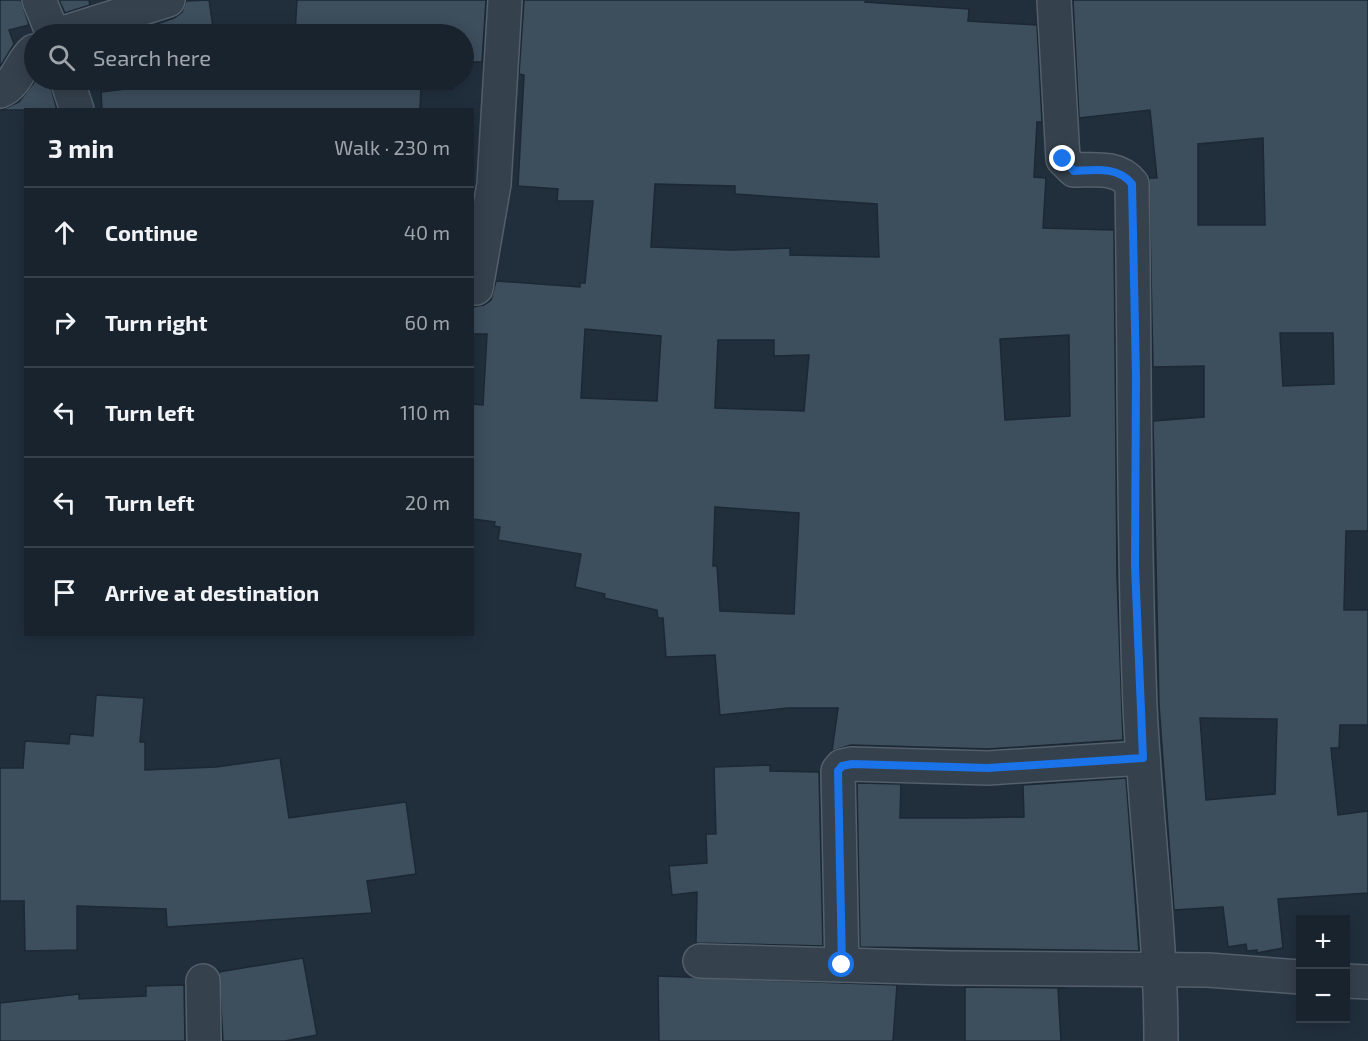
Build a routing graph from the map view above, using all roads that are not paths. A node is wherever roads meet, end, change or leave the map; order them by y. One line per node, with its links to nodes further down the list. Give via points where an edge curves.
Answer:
1 (39, 0): 5 (street)
2 (168, 0): 6 (street)
3 (505, 0): 11 (street, via 494,184)
4 (1054, 0): 12 (street, via 1063,159 1074,171 1113,170 1132,184 1135,566)
5 (49, 24)
6 (92, 24)
7 (24, 63): 9 (street, via 17,76)
8 (70, 90): 10 (street)
9 (0, 91)
10 (76, 108)
11 (474, 288)
12 (1143, 758): 14 (street, via 988,768 842,766 838,771); 15 (street)
13 (700, 961): 14 (street)
14 (842, 965): 15 (street)
15 (1161, 970): 16 (street); 21 (street)
16 (1296, 977)
17 (203, 981): 20 (street)
18 (1350, 981): 19 (street)
19 (1368, 982)
20 (204, 1041)
21 (1161, 1041)

